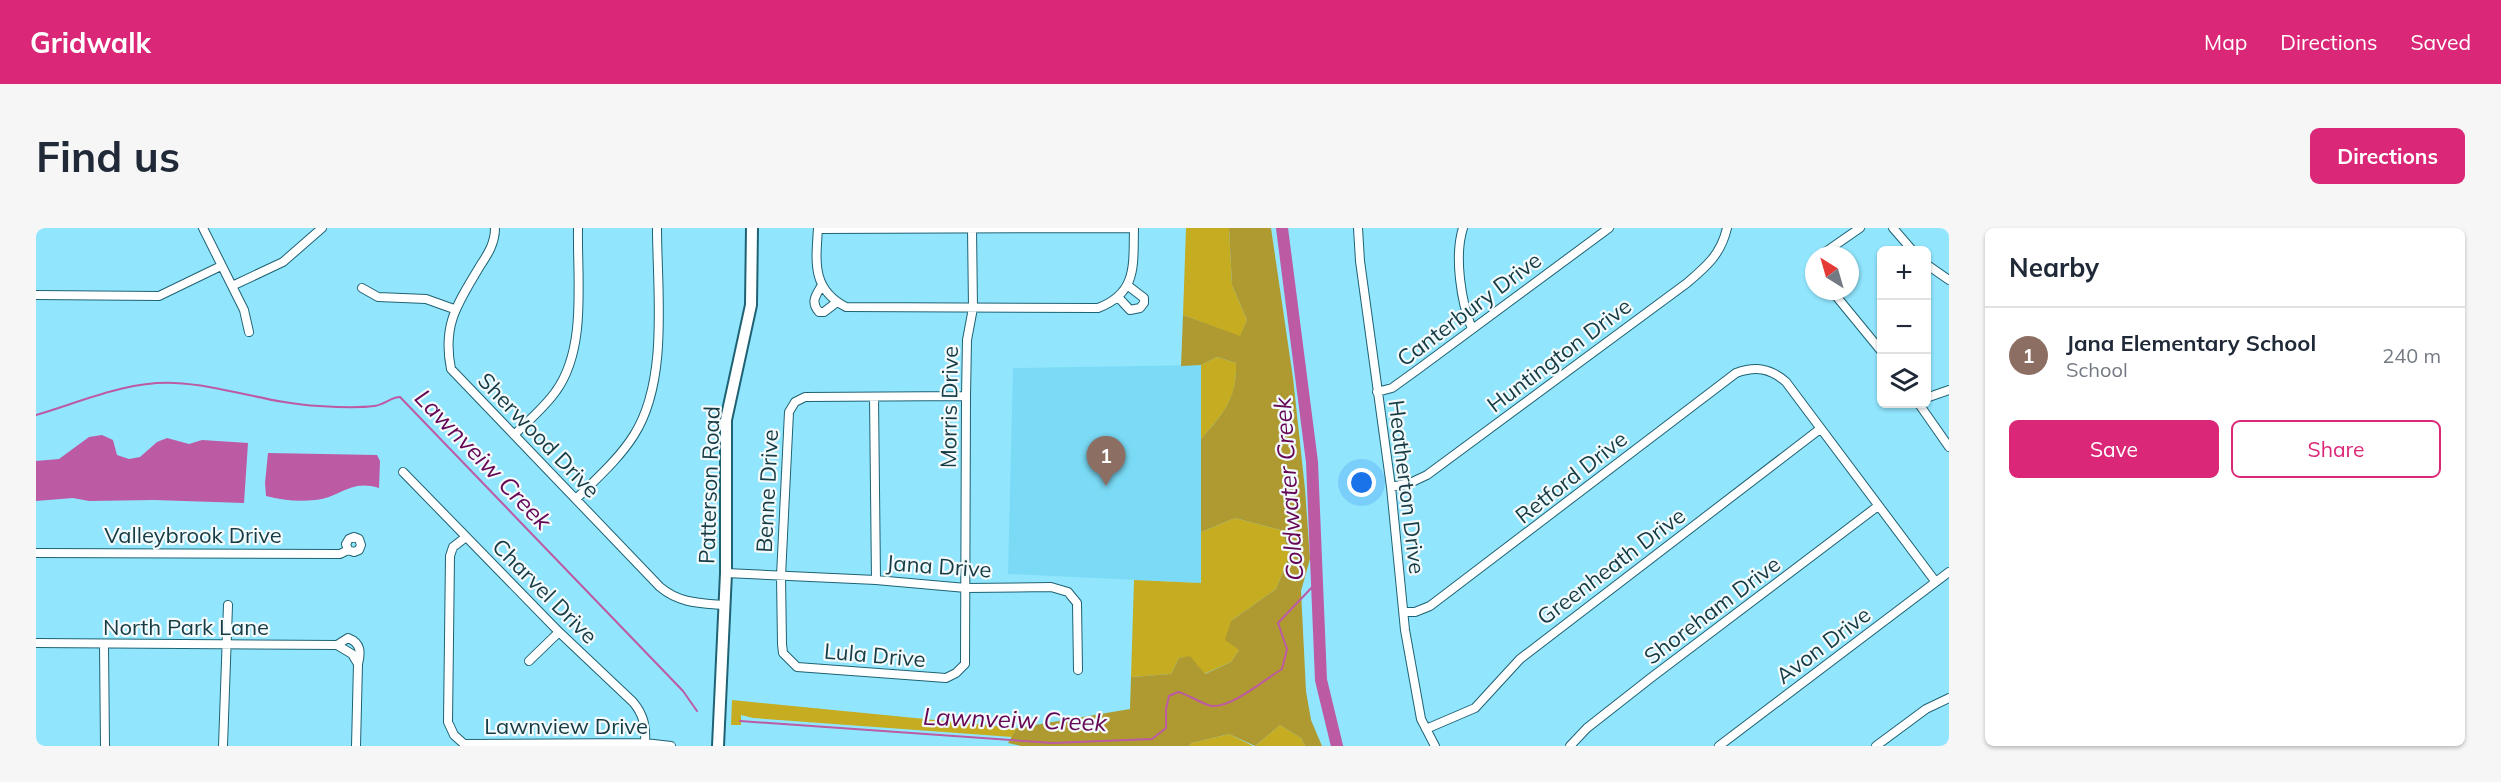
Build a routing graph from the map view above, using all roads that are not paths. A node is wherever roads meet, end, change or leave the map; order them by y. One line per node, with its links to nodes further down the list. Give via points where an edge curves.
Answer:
1 (203, 228): 18 (street)
2 (322, 228): 23 (street, via 283,262)
3 (495, 228): 30 (street, Sherwood Drive, via 491,248)
4 (578, 228): 41 (street, via 577,342 570,368 555,392)
5 (657, 228): 45 (street, via 658,353 652,397 636,433 620,455)
6 (752, 228): 51 (main road, Patterson Road, via 751,305 726,420)
7 (818, 228): 8 (street); 21 (street, via 816,261)
8 (972, 228): 9 (street); 29 (street, Morris Drive)
9 (1134, 228): 22 (street, via 1133,273)
10 (1359, 228): 35 (street, Heatherton Drive, via 1358,248)
11 (1463, 228): 31 (street, via 1460,264)
12 (1609, 228): 31 (street, Canterbury Drive)
13 (1727, 228): 44 (street, Huntington Drive, via 1712,262 1687,283 1427,475)
14 (1860, 228): 16 (street)
15 (1893, 228): 17 (street)
16 (1834, 246)
17 (1909, 246)
18 (221, 266): 23 (street); 25 (street, via 159,296)
19 (1931, 267): 20 (street)
20 (1949, 280)
21 (822, 285): 28 (street); 28 (street, via 813,300 819,312)
22 (1127, 285): 26 (street); 26 (street, via 1141,295 1144,303 1130,310)
23 (232, 286): 32 (street)
24 (362, 288): 30 (street, via 378,297 426,299)
25 (36, 295)
26 (1118, 297): 29 (street, via 1098,308)
27 (1839, 300): 33 (street)
28 (837, 302): 29 (street, via 846,307)
29 (972, 308): 36 (street, Morris Drive)
30 (454, 309): 41 (street, Sherwood Drive, via 448,339 452,369)
31 (1472, 330): 35 (street, Canterbury Drive, via 1392,388)
32 (249, 332)
33 (1877, 347)
34 (1949, 390): 37 (street)
35 (1377, 392): 44 (street, Heatherton Drive)
36 (966, 396): 38 (street, Benne Drive); 55 (street, Morris Drive)
37 (1931, 396)
38 (874, 397): 52 (street, Benne Drive, via 805,397 795,402 789,412); 53 (street)
39 (1922, 408): 42 (street)
40 (1820, 429): 46 (street); 58 (street, Retford Drive, via 1786,381 1768,369 1736,373 1430,606); 68 (street, Greenheath Drive, via 1520,659 1475,708)
41 (514, 435): 45 (street, Sherwood Drive)
42 (1949, 447)
43 (403, 472): 47 (street, Charvel Drive)
44 (1391, 487): 58 (street, Heatherton Drive)
45 (576, 499): 57 (street, Sherwood Drive, via 673,598)
46 (1878, 506): 54 (street); 76 (street, Shoreham Drive, via 1643,684)
47 (465, 537): 59 (street, Charvel Drive); 69 (street, Lawnview Drive, via 453,547 450,556 448,722 454,735 464,744)
48 (348, 550): 49 (street, Valleybrook Drive, via 340,554)
49 (36, 553)
50 (1949, 572): 54 (street, Avon Drive)
51 (726, 573): 52 (street, Jana Drive); 57 (main road, Patterson Road)
52 (781, 576): 53 (street, Jana Drive); 55 (street, Lula Drive, via 783,653 797,667 946,678 965,664)
53 (876, 580): 55 (street, Jana Drive)
54 (1935, 581): 77 (street, Avon Drive)
55 (966, 588): 66 (street, Jana Drive, via 1051,587 1068,592 1077,603)
56 (228, 605): 62 (street)
57 (723, 605): 74 (main road, Patterson Road)
58 (1404, 612): 68 (street, Heatherton Drive, via 1414,686)
59 (559, 632): 64 (street); 69 (street, Charvel Drive, via 640,710)
60 (36, 643): 61 (street, North Park Lane)
61 (104, 645): 62 (street, North Park Lane); 70 (street)
62 (227, 645): 63 (street, North Park Lane); 71 (street)
63 (337, 645): 65 (street, via 352,654); 65 (street, North Park Lane, via 348,638 357,643 361,652)
64 (529, 661)
65 (358, 664): 72 (street)
66 (1078, 670)
67 (1949, 698): 78 (street, via 1926,709)
68 (1426, 729): 75 (street, Heatherton Drive)
69 (645, 743): 73 (street, Lawnview Drive)
70 (105, 746)
71 (223, 746)
72 (356, 746)
73 (671, 746)
74 (718, 746)
75 (1435, 746)
76 (1570, 746)
77 (1719, 746)
78 (1876, 746)

